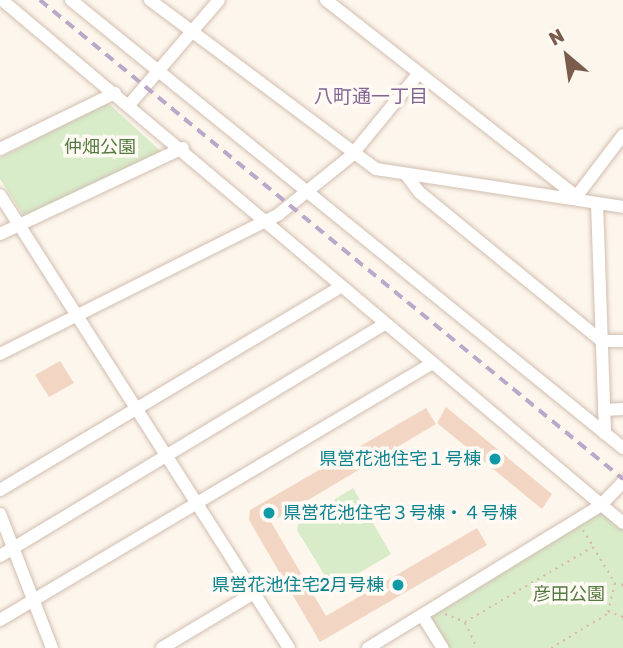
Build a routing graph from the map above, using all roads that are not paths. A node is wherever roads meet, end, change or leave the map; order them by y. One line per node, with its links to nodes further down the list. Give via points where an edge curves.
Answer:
1 (71, 0): 8 (street)
2 (149, 0): 6 (street)
3 (219, 0): 6 (street)
4 (326, 0): 7 (street)
5 (2, 1): 9 (street)
6 (195, 34): 8 (street); 14 (street)
7 (419, 73): 14 (street); 18 (street)
8 (159, 74): 10 (street); 16 (street)
9 (115, 93): 10 (street); 13 (street)
10 (129, 105): 12 (street)
11 (623, 135): 18 (street)
12 (183, 148): 21 (street); 22 (street)
13 (0, 149)
14 (351, 156): 15 (street); 16 (street)
15 (407, 176): 18 (street); 27 (street, via 419,192)
16 (307, 192): 21 (street); 34 (street)
17 (0, 195): 22 (street)
18 (576, 197): 19 (street)
19 (597, 203): 20 (street); 27 (street)
20 (623, 207)
21 (270, 220): 24 (street); 25 (street)
22 (20, 225): 23 (street); 25 (street)
23 (0, 234)
24 (342, 286): 26 (street); 31 (street)
25 (79, 317): 29 (street); 31 (street)
26 (384, 324): 30 (street); 36 (street)
27 (601, 341): 28 (street); 32 (street)
28 (623, 341)
29 (0, 354)
30 (431, 364): 39 (street); 40 (street)
31 (136, 408): 36 (street); 38 (street)
32 (604, 410): 33 (street); 34 (street)
33 (623, 410)
34 (606, 434): 35 (street)
35 (623, 448)
36 (166, 455): 39 (street); 43 (street)
37 (623, 482): 40 (street)
38 (0, 490)
39 (194, 500): 45 (street); 46 (street)
40 (601, 505): 42 (street); 47 (street)
41 (0, 514): 43 (street)
42 (623, 523)
43 (13, 549): 44 (street); 46 (street)
44 (0, 556)
45 (254, 593): 50 (street); 51 (street)
46 (34, 601): 48 (street); 49 (street)
47 (427, 612): 52 (street); 53 (street)
48 (0, 620)
49 (52, 648)
50 (162, 648)
51 (289, 648)
52 (368, 648)
53 (443, 648)

